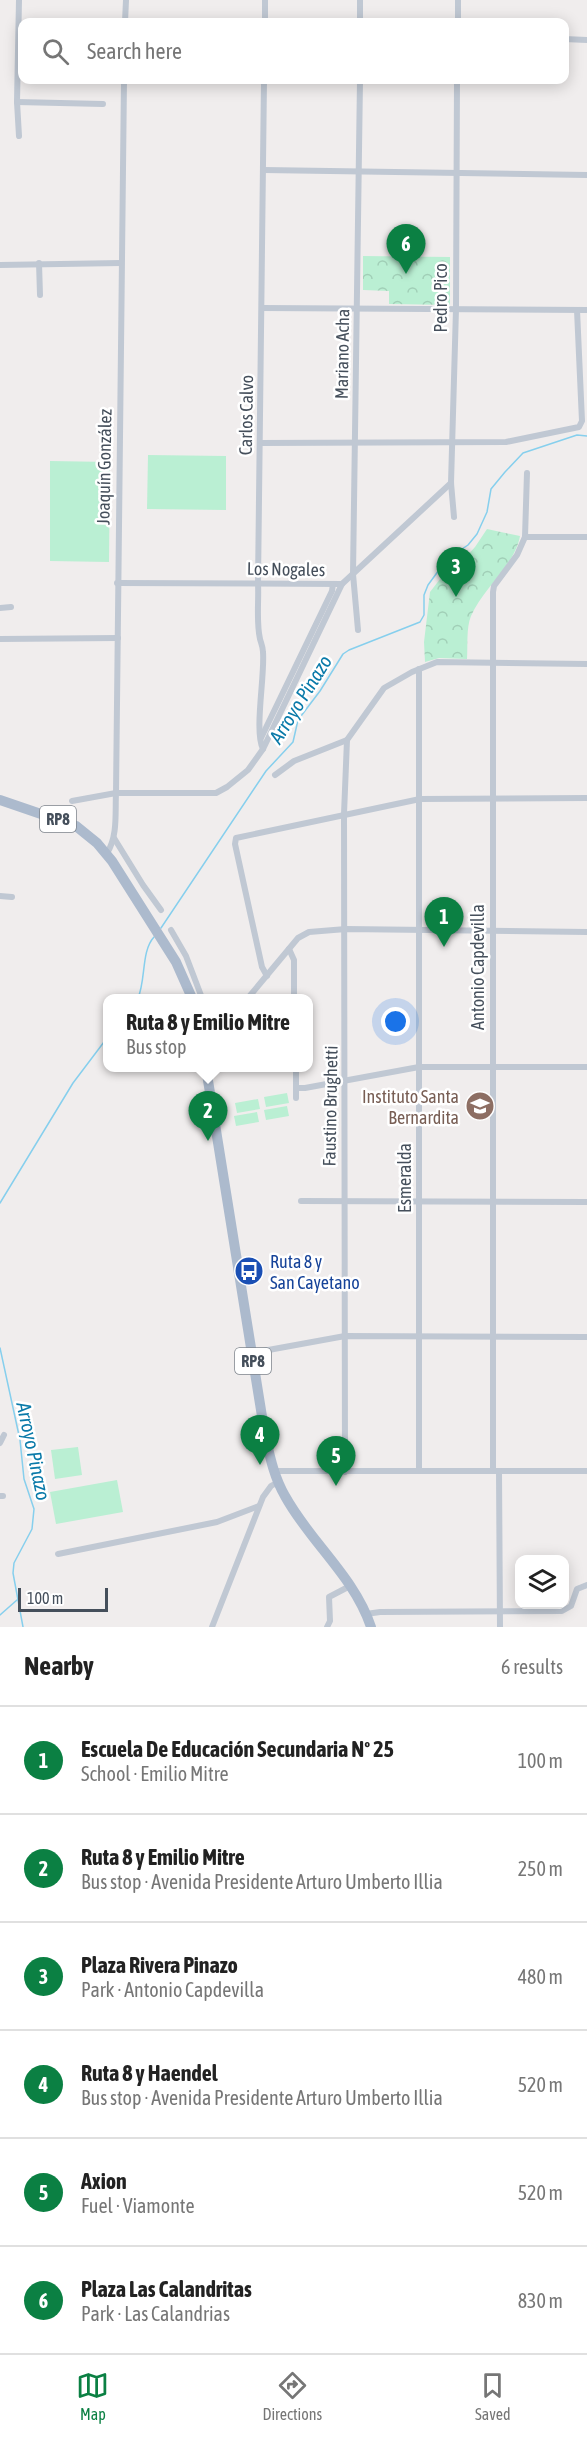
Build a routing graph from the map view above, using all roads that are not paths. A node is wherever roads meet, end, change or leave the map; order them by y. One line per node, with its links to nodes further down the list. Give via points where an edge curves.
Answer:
1 (19, 0): 6 (street)
2 (126, 0): 7 (street)
3 (265, 0): 8 (street)
4 (360, 0): 9 (street)
5 (458, 0): 10 (street)
6 (21, 18)
7 (125, 18)
8 (265, 18)
9 (360, 18)
10 (458, 18)
11 (569, 39): 12 (street)
12 (587, 40)
13 (18, 82): 18 (street)
14 (124, 84): 26 (street, Joaquín González)
15 (264, 84): 21 (street, Carlos Calvo)
16 (360, 84): 22 (street, Mariano Acha)
17 (457, 84): 23 (street, Pedro Pico)
18 (17, 102): 19 (street); 20 (street)
19 (103, 104)
20 (19, 136)
21 (264, 170): 22 (street); 29 (street, Carlos Calvo)
22 (359, 172): 23 (street); 30 (street, Mariano Acha)
23 (456, 174): 24 (street); 31 (street, Pedro Pico)
24 (587, 175)
25 (39, 263): 26 (street); 27 (street); 28 (street)
26 (122, 263): 43 (street, Joaquín González)
27 (0, 266)
28 (39, 295)
29 (262, 308): 30 (street); 34 (street, Carlos Calvo)
30 (358, 308): 31 (street); 35 (street, Mariano Acha)
31 (456, 309): 32 (street); 36 (street, Pedro Pico)
32 (577, 310): 33 (street); 36 (street, via 581,425 518,441)
33 (587, 310)
34 (261, 442): 35 (street); 44 (street, Carlos Calvo)
35 (356, 443): 36 (street); 42 (street, Mariano Acha)
36 (453, 443): 38 (street, Pedro Pico)
37 (527, 473): 40 (street, Antonio Capdevilla)
38 (451, 483): 39 (street, Pedro Pico); 42 (street, Los Nogales)
39 (454, 517)
40 (525, 537): 41 (street); 52 (street, Antonio Capdevilla, via 494,586)
41 (587, 537)
42 (354, 574): 46 (street, Los Nogales); 49 (street, Mariano Acha)
43 (117, 583): 44 (street, Los Nogales); 50 (street, Joaquín González)
44 (258, 583): 45 (street, Los Nogales); 55 (street, Carlos Calvo, via 263,650)
45 (333, 584): 46 (street, Los Nogales); 55 (street)
46 (342, 584): 57 (street)
47 (10, 607): 48 (street)
48 (0, 608)
49 (358, 630)
50 (118, 638): 51 (street); 59 (street, Joaquín González)
51 (0, 639)
52 (492, 662): 53 (street); 54 (street, via 437,662); 60 (street, Antonio Capdevilla)
53 (587, 664)
54 (419, 669): 56 (street, via 384,688); 62 (street, Esmeralda)
55 (260, 740): 57 (street, Carlos Calvo)
56 (347, 740): 58 (street, via 294,761); 65 (street, Faustino Brughetti)
57 (263, 749): 59 (street, via 248,770 216,793)
58 (275, 775)
59 (116, 794): 64 (street); 66 (street, Joaquín González)
60 (493, 797): 61 (street); 62 (street); 74 (street, Antonio Capdevilla)
61 (587, 798)
62 (420, 799): 65 (street); 73 (street, Esmeralda)
63 (0, 800): 67 (main road, RP8, via 76,826)
64 (72, 801)
65 (344, 814): 71 (street, Faustino Brughetti); 77 (street, via 236,838)
66 (114, 838): 67 (street, Joaquín González); 70 (street)
67 (107, 853): 78 (main road, RP8)
68 (0, 896): 69 (street)
69 (12, 897)
70 (161, 910)
71 (346, 929): 73 (street); 76 (street, via 309,932); 89 (street, Faustino Brughetti)
72 (171, 930): 81 (street)
73 (420, 931): 74 (street); 84 (street, Esmeralda)
74 (492, 932): 75 (street); 85 (street, Antonio Capdevilla)
75 (587, 932)
76 (289, 949): 77 (street); 83 (street, via 294,960)
77 (267, 976): 82 (street)
78 (185, 980): 79 (main road); 80 (main road, RP8)
79 (185, 994)
80 (190, 994)
81 (200, 994)
82 (252, 994)
83 (294, 994)
84 (419, 1067): 85 (street); 89 (street); 94 (street, Esmeralda)
85 (492, 1067): 86 (street); 95 (street, Antonio Capdevilla)
86 (587, 1067)
87 (207, 1072): 101 (main road, RP8)
88 (296, 1072): 90 (street)
89 (346, 1079): 90 (street); 92 (street, Faustino Brughetti)
90 (296, 1088): 91 (street)
91 (296, 1098)
92 (344, 1200): 93 (street); 94 (street); 98 (street, Faustino Brughetti)
93 (302, 1201)
94 (420, 1202): 95 (street); 99 (street, Esmeralda)
95 (492, 1202): 96 (street); 97 (street, Antonio Capdevilla)
96 (587, 1202)
97 (492, 1335): 99 (street); 100 (street); 106 (street, Antonio Capdevilla)
98 (345, 1336): 99 (street); 101 (street); 108 (street, Faustino Brughetti)
99 (418, 1336): 104 (street, Esmeralda)
100 (587, 1337)
101 (252, 1353): 105 (main road, RP8)
102 (4, 1435): 103 (street)
103 (0, 1443)
104 (419, 1470): 106 (street); 108 (street)
105 (273, 1471): 108 (street); 109 (main road, RP8)
106 (496, 1471): 107 (street); 114 (street, Antonio Capdevilla)
107 (587, 1471)
108 (345, 1472)
109 (278, 1482): 110 (street); 113 (main road, RP8, via 292,1508)
110 (259, 1506): 111 (street, via 217,1522); 116 (street)
111 (58, 1554)
112 (587, 1585): 114 (street, via 577,1589 571,1606 562,1611)
113 (350, 1586): 115 (main road, RP8); 117 (street, via 329,1597)
114 (501, 1611): 115 (street); 119 (street, Antonio Capdevilla)
115 (366, 1614): 118 (main road, RP8)
116 (212, 1627)
117 (327, 1627)
118 (370, 1627)
119 (500, 1627)

